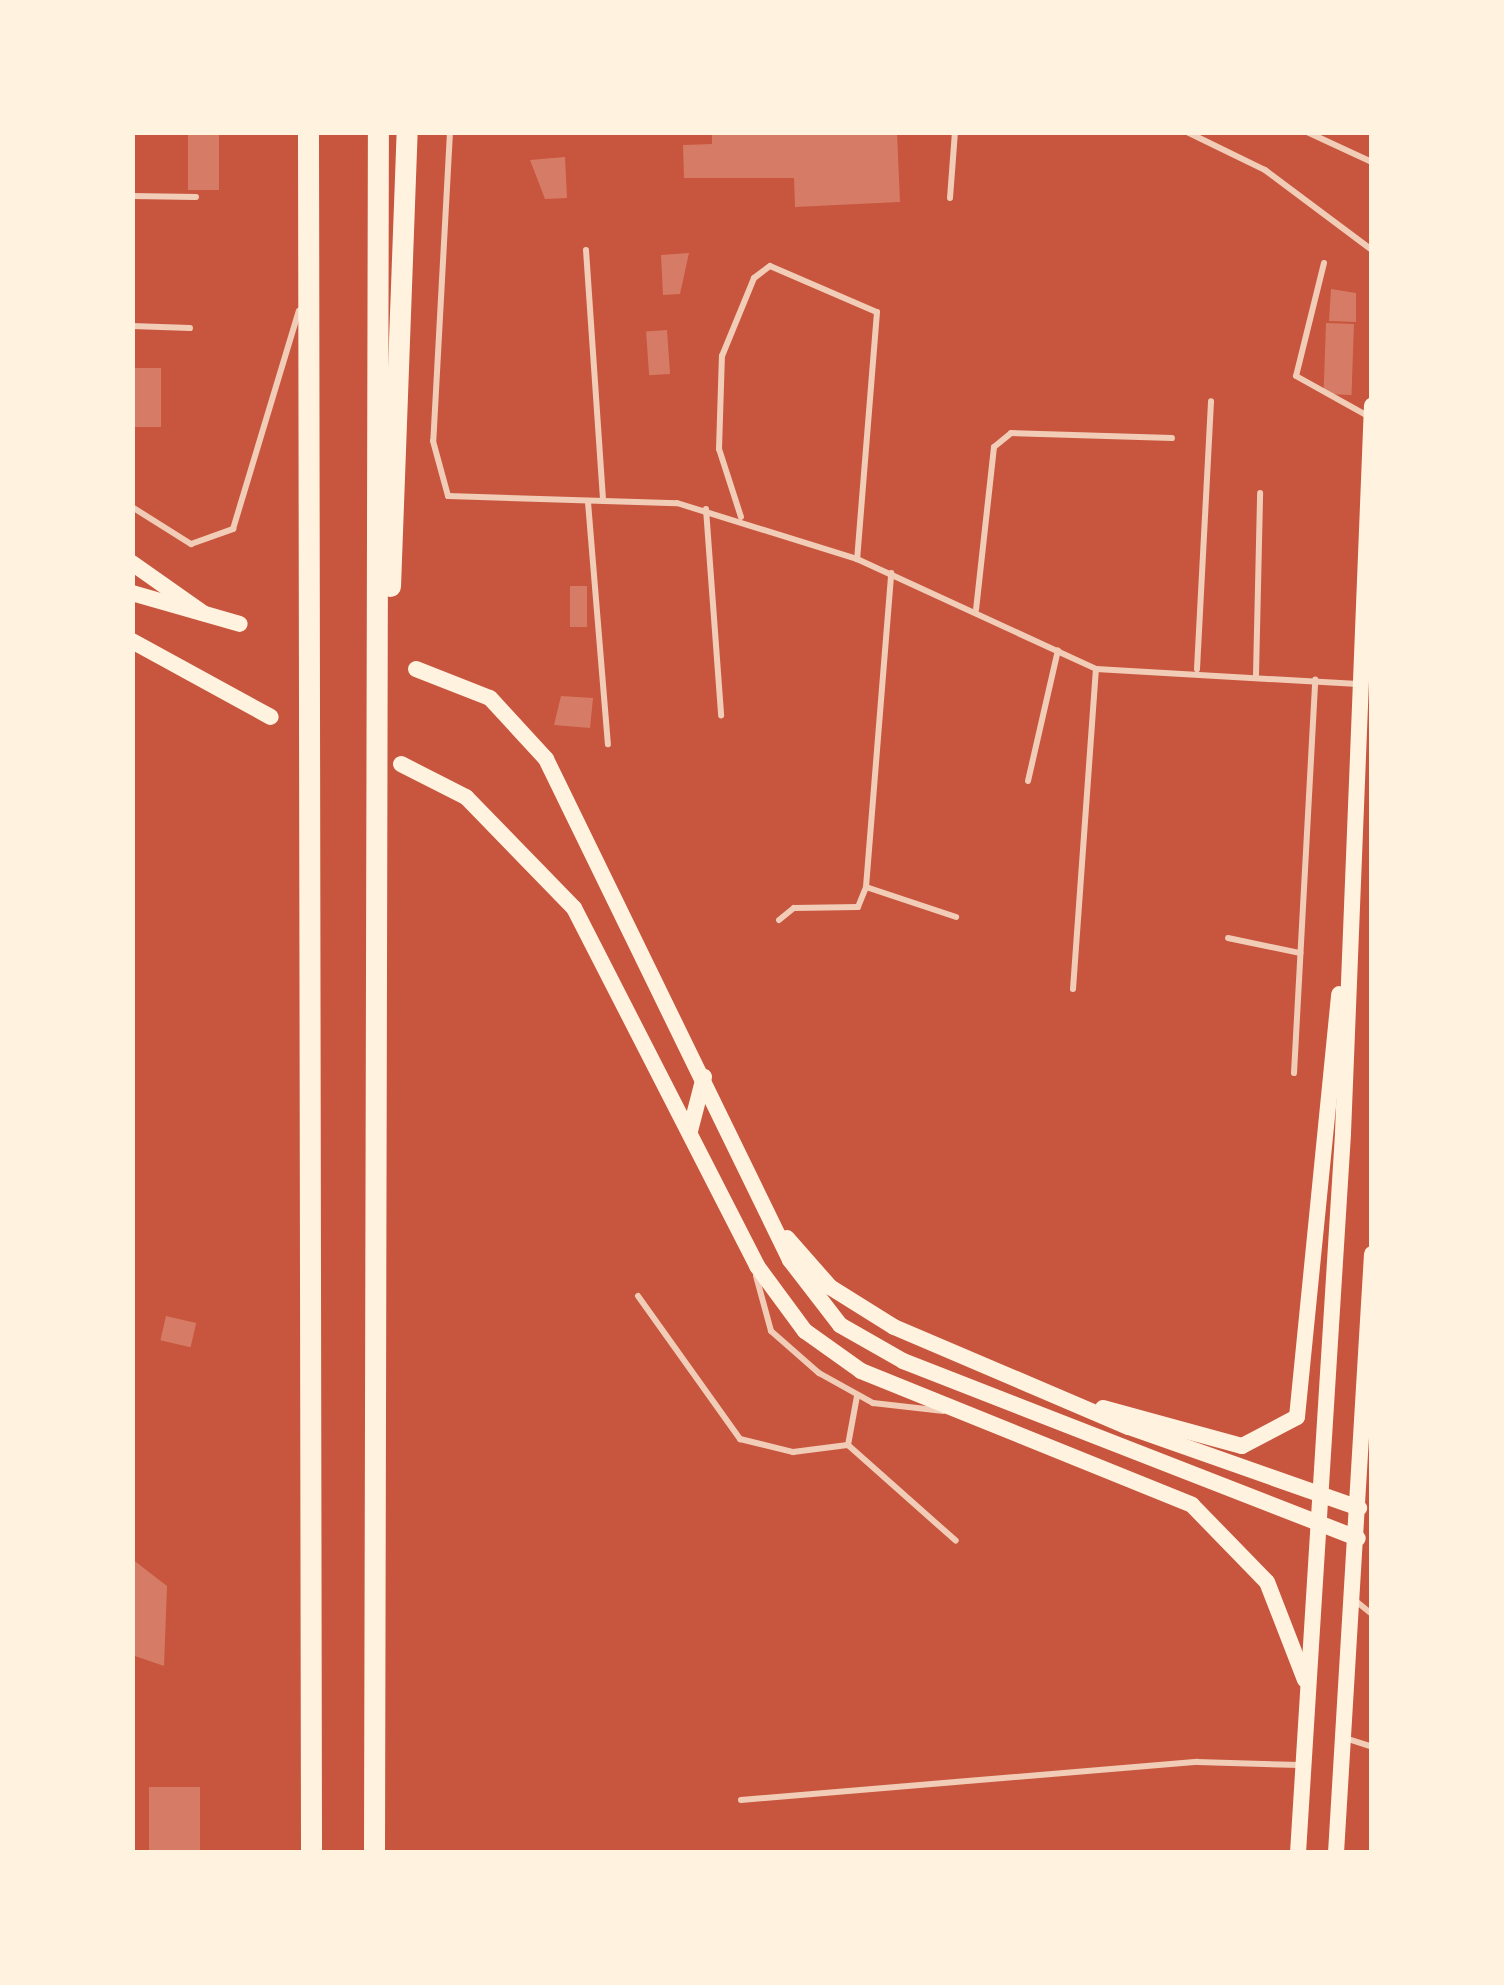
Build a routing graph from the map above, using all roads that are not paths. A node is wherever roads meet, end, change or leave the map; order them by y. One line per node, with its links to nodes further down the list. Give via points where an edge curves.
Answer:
1 (308, 132): 15 (highway)
2 (379, 132): 35 (highway)
3 (406, 132): 35 (highway, via 400,502)
4 (450, 132): 24 (lane, via 440,485 457,502)
5 (955, 132): 11 (lane)
6 (1186, 132): 13 (lane, via 1264,170)
7 (1308, 132): 8 (lane)
8 (1372, 162)
9 (132, 196): 10 (lane)
10 (196, 197)
11 (950, 198)
12 (586, 250): 23 (lane)
13 (1372, 250)
14 (1324, 263): 20 (lane, via 1296,376)
15 (309, 273): 25 (lane, via 232,529 190,544); 79 (highway)
16 (132, 326): 17 (lane)
17 (190, 328)
18 (1211, 401): 40 (lane)
19 (1372, 406): 20 (main road)
20 (1371, 417): 43 (main road)
21 (1172, 438): 32 (lane, via 1011,433 994,447)
22 (1260, 494): 41 (lane)
23 (604, 500): 24 (lane); 26 (lane)
24 (587, 501): 46 (lane)
25 (132, 506)
26 (706, 509): 27 (lane); 44 (lane)
27 (741, 517): 28 (lane); 28 (lane, via 719,449 722,356 754,278 770,266 878,312)
28 (857, 559): 30 (lane)
29 (132, 563): 33 (main road)
30 (891, 573): 32 (lane); 49 (lane)
31 (132, 593): 33 (main road)
32 (976, 610): 37 (lane)
33 (204, 614): 34 (main road)
34 (240, 624)
35 (379, 628): 80 (highway)
36 (132, 641): 45 (main road)
37 (1058, 650): 39 (lane); 48 (lane)
38 (416, 669): 57 (main road, via 490,698 546,759)
39 (1096, 669): 40 (lane); 55 (lane)
40 (1197, 670): 41 (lane)
41 (1256, 675): 42 (lane)
42 (1315, 680): 43 (lane); 54 (lane)
43 (1354, 684): 53 (main road)
44 (721, 715)
45 (271, 717)
46 (608, 744)
47 (401, 764): 58 (main road, via 466,797 574,908)
48 (1028, 781)
49 (866, 887): 50 (lane); 51 (lane, via 858,907 794,908)
50 (956, 916)
51 (779, 920)
52 (1228, 938): 54 (lane)
53 (1348, 946): 64 (main road, via 1297,1417 1243,1446); 67 (main road)
54 (1300, 952): 56 (lane)
55 (1073, 989)
56 (1294, 1073)
57 (704, 1077): 58 (main road); 59 (main road)
58 (690, 1131): 61 (main road)
59 (775, 1224): 64 (main road, via 830,1286 894,1327); 69 (main road, via 816,1300 872,1346)
60 (1372, 1253): 68 (main road)
61 (757, 1266): 63 (lane, via 771,1331); 65 (main road, via 836,1357)
62 (638, 1296): 66 (lane, via 740,1439 793,1452)
63 (857, 1396): 65 (lane, via 920,1415); 66 (lane)
64 (1102, 1408): 67 (main road)
65 (955, 1410): 74 (main road, via 1143,1482 1216,1523 1267,1582)
66 (848, 1445): 71 (lane)
67 (1322, 1501): 68 (main road); 69 (main road)
68 (1360, 1508): 70 (main road)
69 (1320, 1530): 70 (main road); 74 (main road)
70 (1358, 1538): 72 (main road)
71 (956, 1540)
72 (1354, 1600): 73 (lane); 75 (main road)
73 (1372, 1614)
74 (1308, 1693): 77 (main road)
75 (1345, 1738): 76 (lane); 82 (main road)
76 (1372, 1747)
77 (1303, 1765): 78 (lane, via 1197,1762); 81 (main road)
78 (741, 1800)
79 (311, 1853)
80 (374, 1853)
81 (1298, 1853)
82 (1336, 1853)

